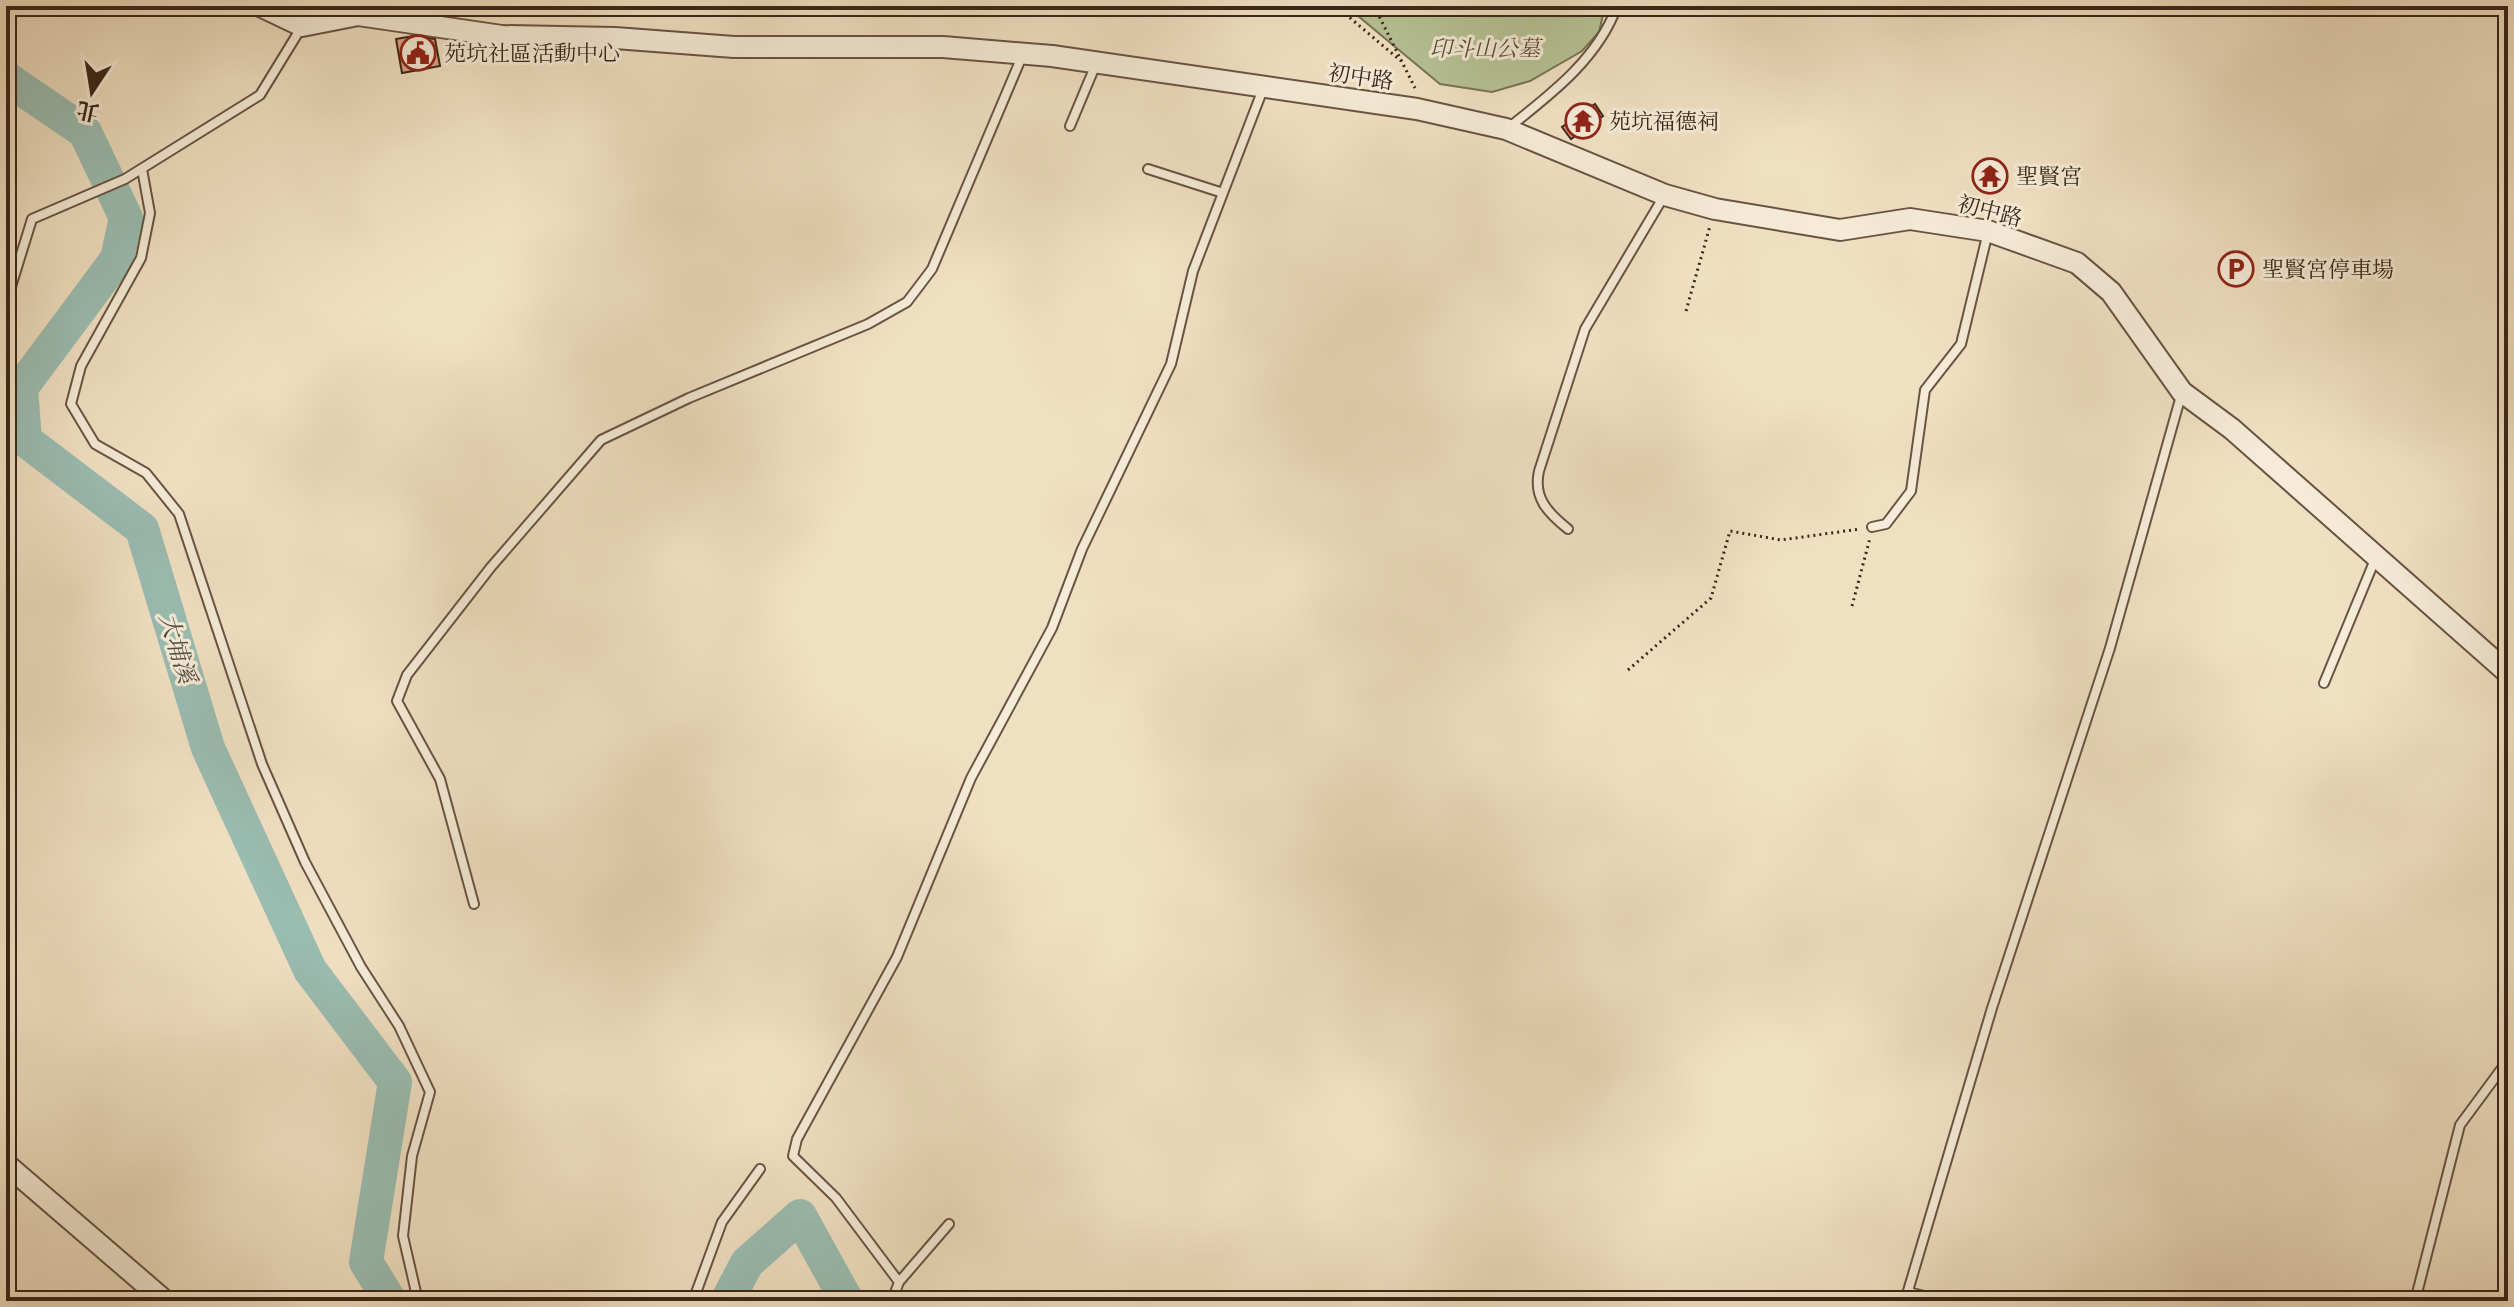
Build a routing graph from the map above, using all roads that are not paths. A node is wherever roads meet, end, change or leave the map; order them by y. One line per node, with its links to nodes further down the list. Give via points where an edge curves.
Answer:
1 (260, 6): 3 (street)
2 (1617, 6): 8 (lane, via 1608,30 1561,86)
3 (302, 26): 4 (street, 初中路, via 358,15 502,36 734,47 943,47); 9 (lane, via 260,95)
4 (1023, 54): 5 (street, 初中路); 21 (lane, via 932,269 907,302 868,324 601,440 407,675 397,701 440,779)
5 (1096, 63): 6 (street, 初中路); 7 (lane)
6 (1263, 89): 8 (street, 初中路, via 1417,109); 11 (lane)
7 (1070, 126)
8 (1506, 129): 12 (street, 初中路)
9 (142, 169): 14 (lane, via 32,219); 29 (lane, via 150,213 141,258 81,366 71,404 95,444 146,473 179,514 274,792 305,862 399,1026 430,1092 412,1156 403,1236)
10 (1148, 169): 11 (lane)
11 (1223, 193): 26 (lane, via 1193,271 1171,364 1082,549 1052,628 971,778 897,957 797,1139 793,1156 836,1198)
12 (1665, 195): 13 (street, 初中路, via 1840,230 1910,219); 17 (lane, via 1585,329 1539,471 1535,488 1548,513)
13 (1988, 231): 15 (street, 初中路, via 2077,263 2111,292); 16 (lane, via 1961,344 1925,390 1911,491 1886,524)
14 (6, 303)
15 (2182, 392): 18 (street, 初中路); 27 (lane, via 2110,648 1992,1008)
16 (1872, 527)
17 (1568, 529)
18 (2377, 556): 19 (street, 初中路); 20 (lane)
19 (2508, 673)
20 (2324, 683)
21 (474, 904)
22 (2508, 1060): 33 (lane, via 2460,1125)
23 (6, 1164): 28 (street)
24 (760, 1169): 30 (lane, via 722,1222)
25 (949, 1224): 26 (lane)
26 (899, 1282): 31 (lane)
27 (1907, 1296): 32 (lane)
28 (165, 1301)
29 (418, 1301)
30 (693, 1301)
31 (892, 1301)
32 (1944, 1301)
33 (2415, 1301)

